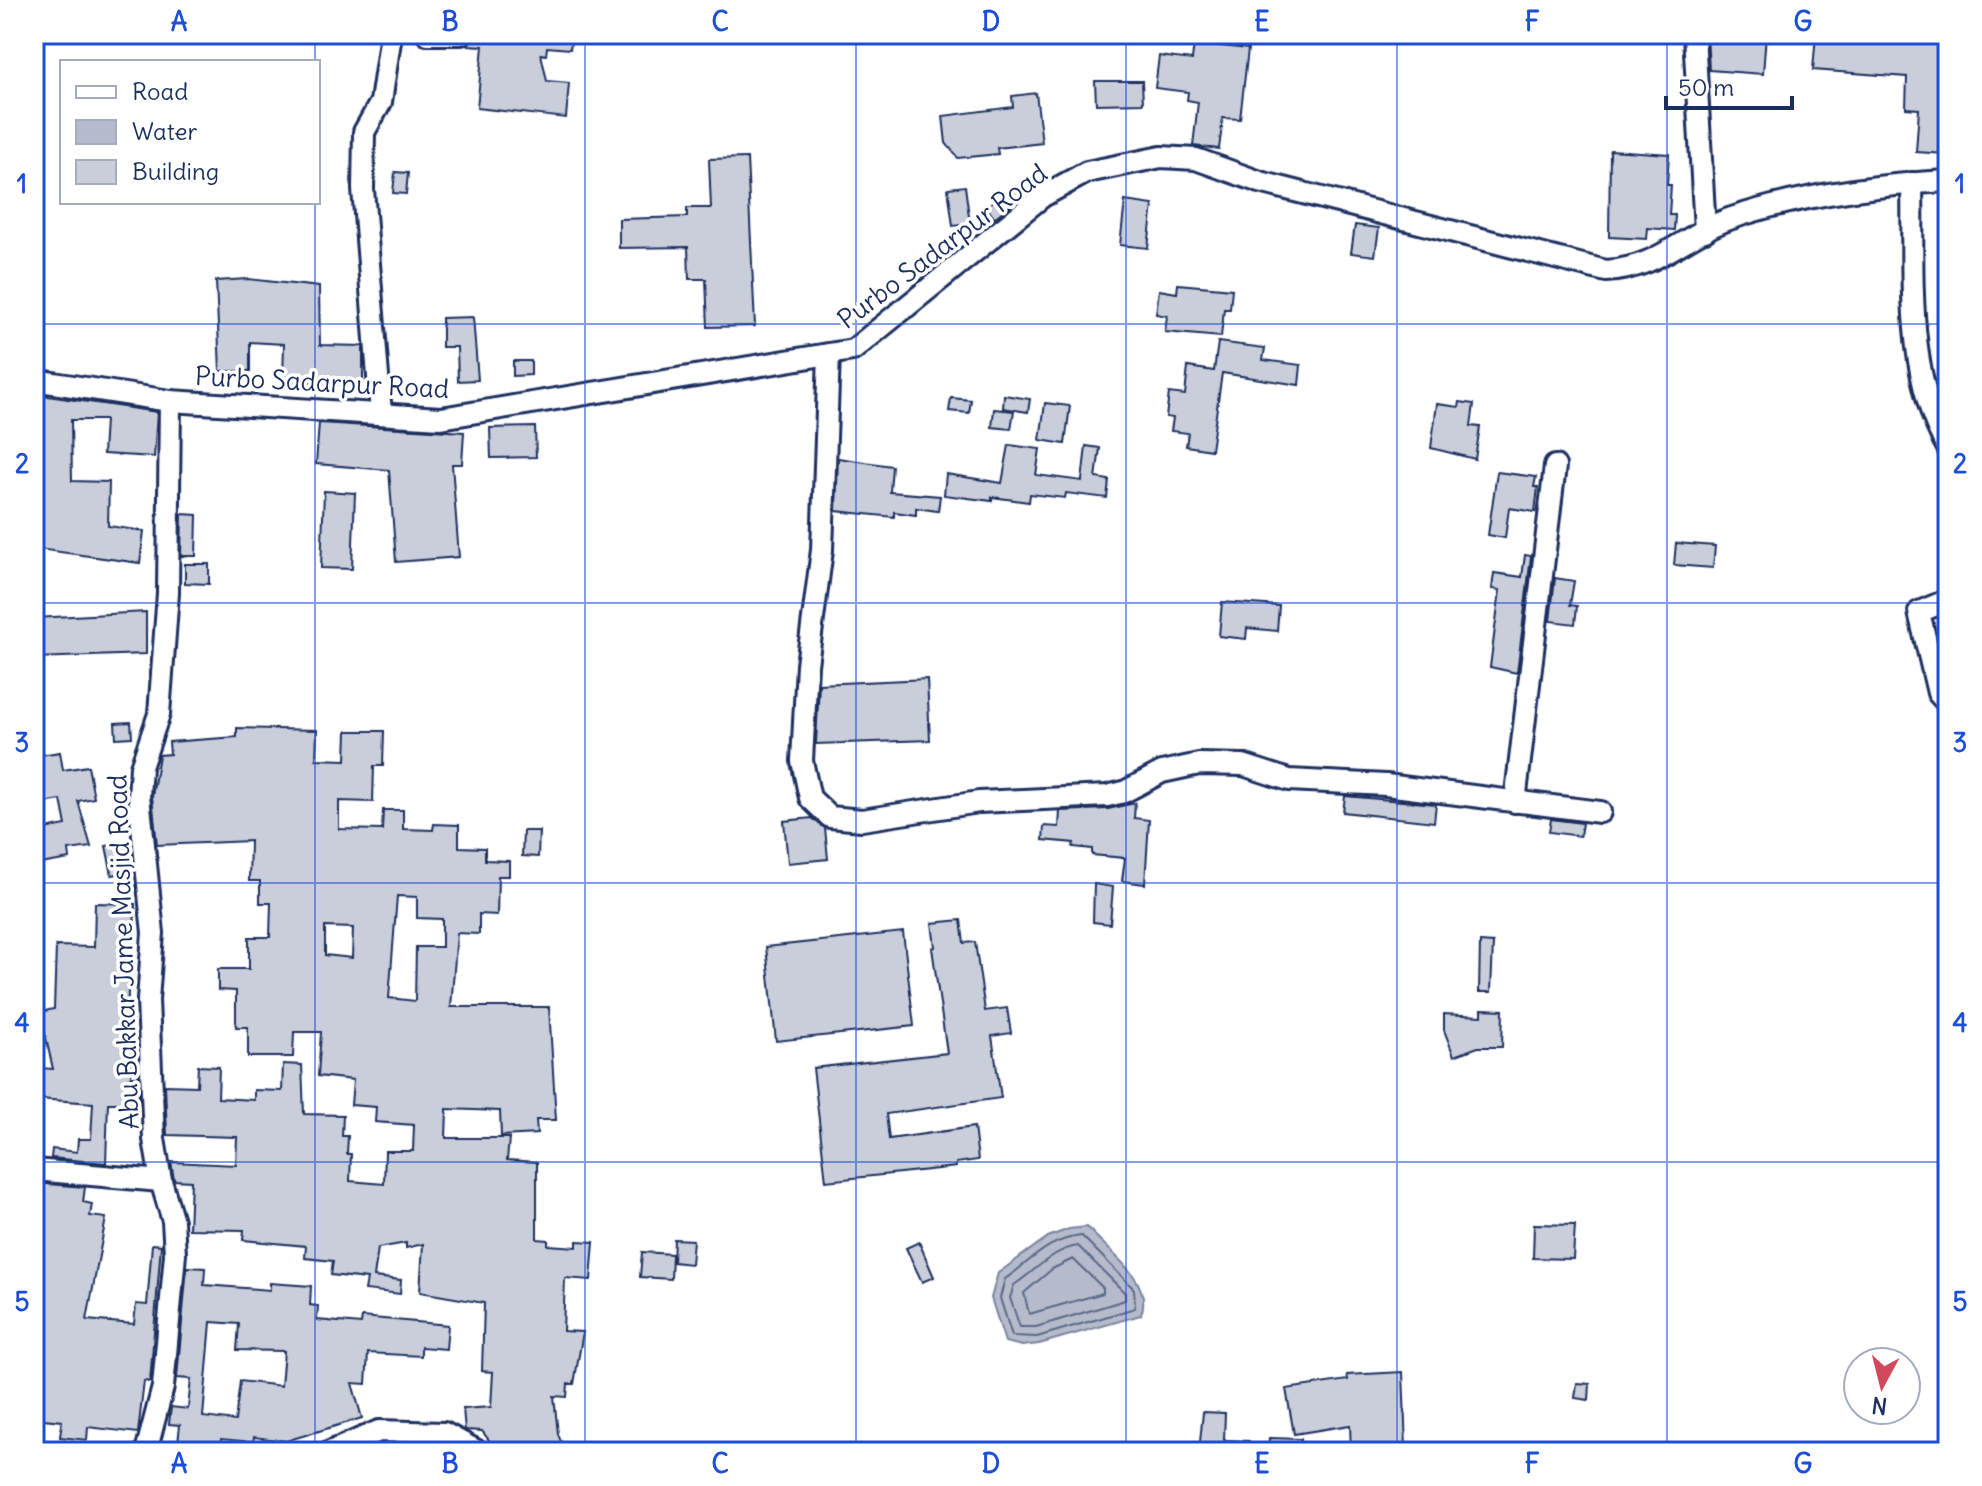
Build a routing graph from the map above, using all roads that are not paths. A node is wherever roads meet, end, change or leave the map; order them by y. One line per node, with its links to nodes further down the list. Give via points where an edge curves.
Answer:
1 (391, 34): 11 (street, via 381,102 364,132 363,189)
2 (427, 34): 3 (street)
3 (461, 34)
4 (1694, 34): 7 (street)
5 (1948, 181): 6 (street, Purbo Sadarpur Road)
6 (1912, 183): 7 (street, Purbo Sadarpur Road, via 1793,199); 12 (street, via 1918,348 1933,423)
7 (1705, 231): 8 (street, Purbo Sadarpur Road, via 1655,261 1606,271 1260,182 1196,159 1161,157 1087,172 1043,196 853,350)
8 (829, 354): 11 (street, Purbo Sadarpur Road, via 441,418); 16 (street, via 822,550 807,665 802,761 810,798 830,817 862,820 979,802 1107,796 1162,772 1199,764 1243,765 1289,780 1386,785)
9 (34, 380): 10 (street, Purbo Sadarpur Road)
10 (170, 401): 11 (street, Purbo Sadarpur Road); 19 (street, Abu Bakkar Jame Masjid Road, via 168,593 159,714 141,767 139,796 152,918 150,1081)
11 (381, 414)
12 (1948, 448)
13 (1555, 466): 16 (street)
14 (1948, 600): 15 (street, via 1919,612 1938,693)
15 (1948, 704)
16 (1515, 802): 17 (street)
17 (1600, 812)
18 (34, 1170): 19 (street)
19 (161, 1181): 20 (street, Abu Bakkar Jame Masjid Road, via 173,1221 175,1254 163,1387)
20 (146, 1452)
21 (330, 1452): 22 (street, via 379,1431 444,1433)
22 (479, 1452)

